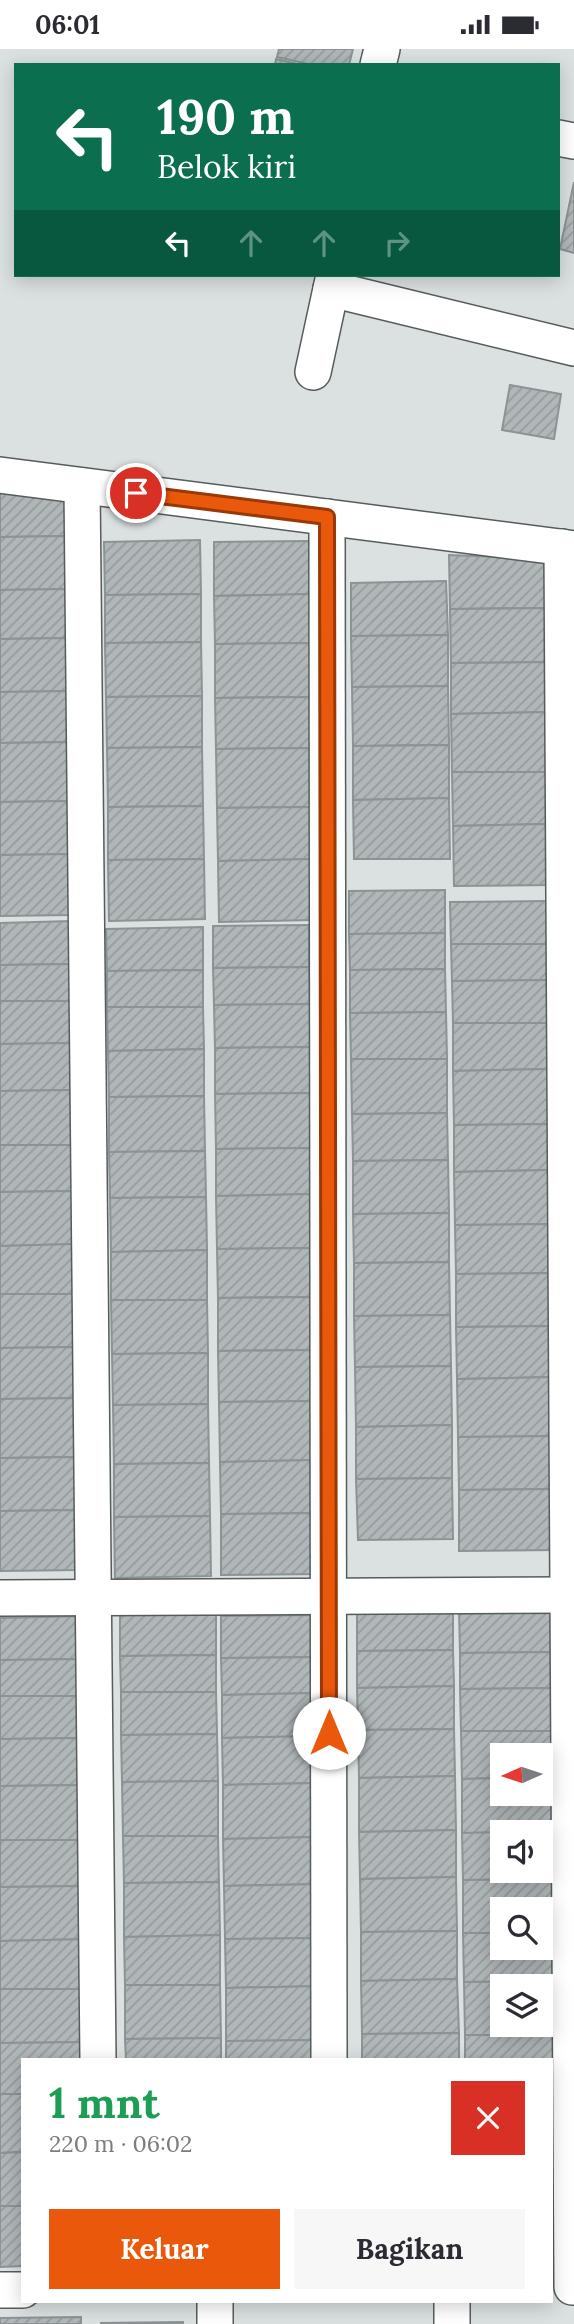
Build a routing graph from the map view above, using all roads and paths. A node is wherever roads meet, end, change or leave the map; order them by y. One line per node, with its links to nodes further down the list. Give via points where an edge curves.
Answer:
1 (332, 282): 2 (street); 3 (street)
2 (574, 348)
3 (313, 372)
4 (0, 475): 5 (street)
5 (82, 486): 6 (street); 9 (street)
6 (327, 517): 7 (street); 10 (street)
7 (568, 548): 8 (street)
8 (571, 1595): 10 (street); 14 (street)
9 (94, 1597): 10 (street); 11 (street); 12 (street)
10 (328, 1597): 13 (street)
11 (0, 1598)
12 (98, 2058)
13 (329, 2058)
14 (566, 2287)
15 (0, 2290): 16 (street)
16 (21, 2290)
17 (215, 2303): 19 (street)
18 (452, 2303): 20 (street)
19 (215, 2324)
20 (452, 2324)

